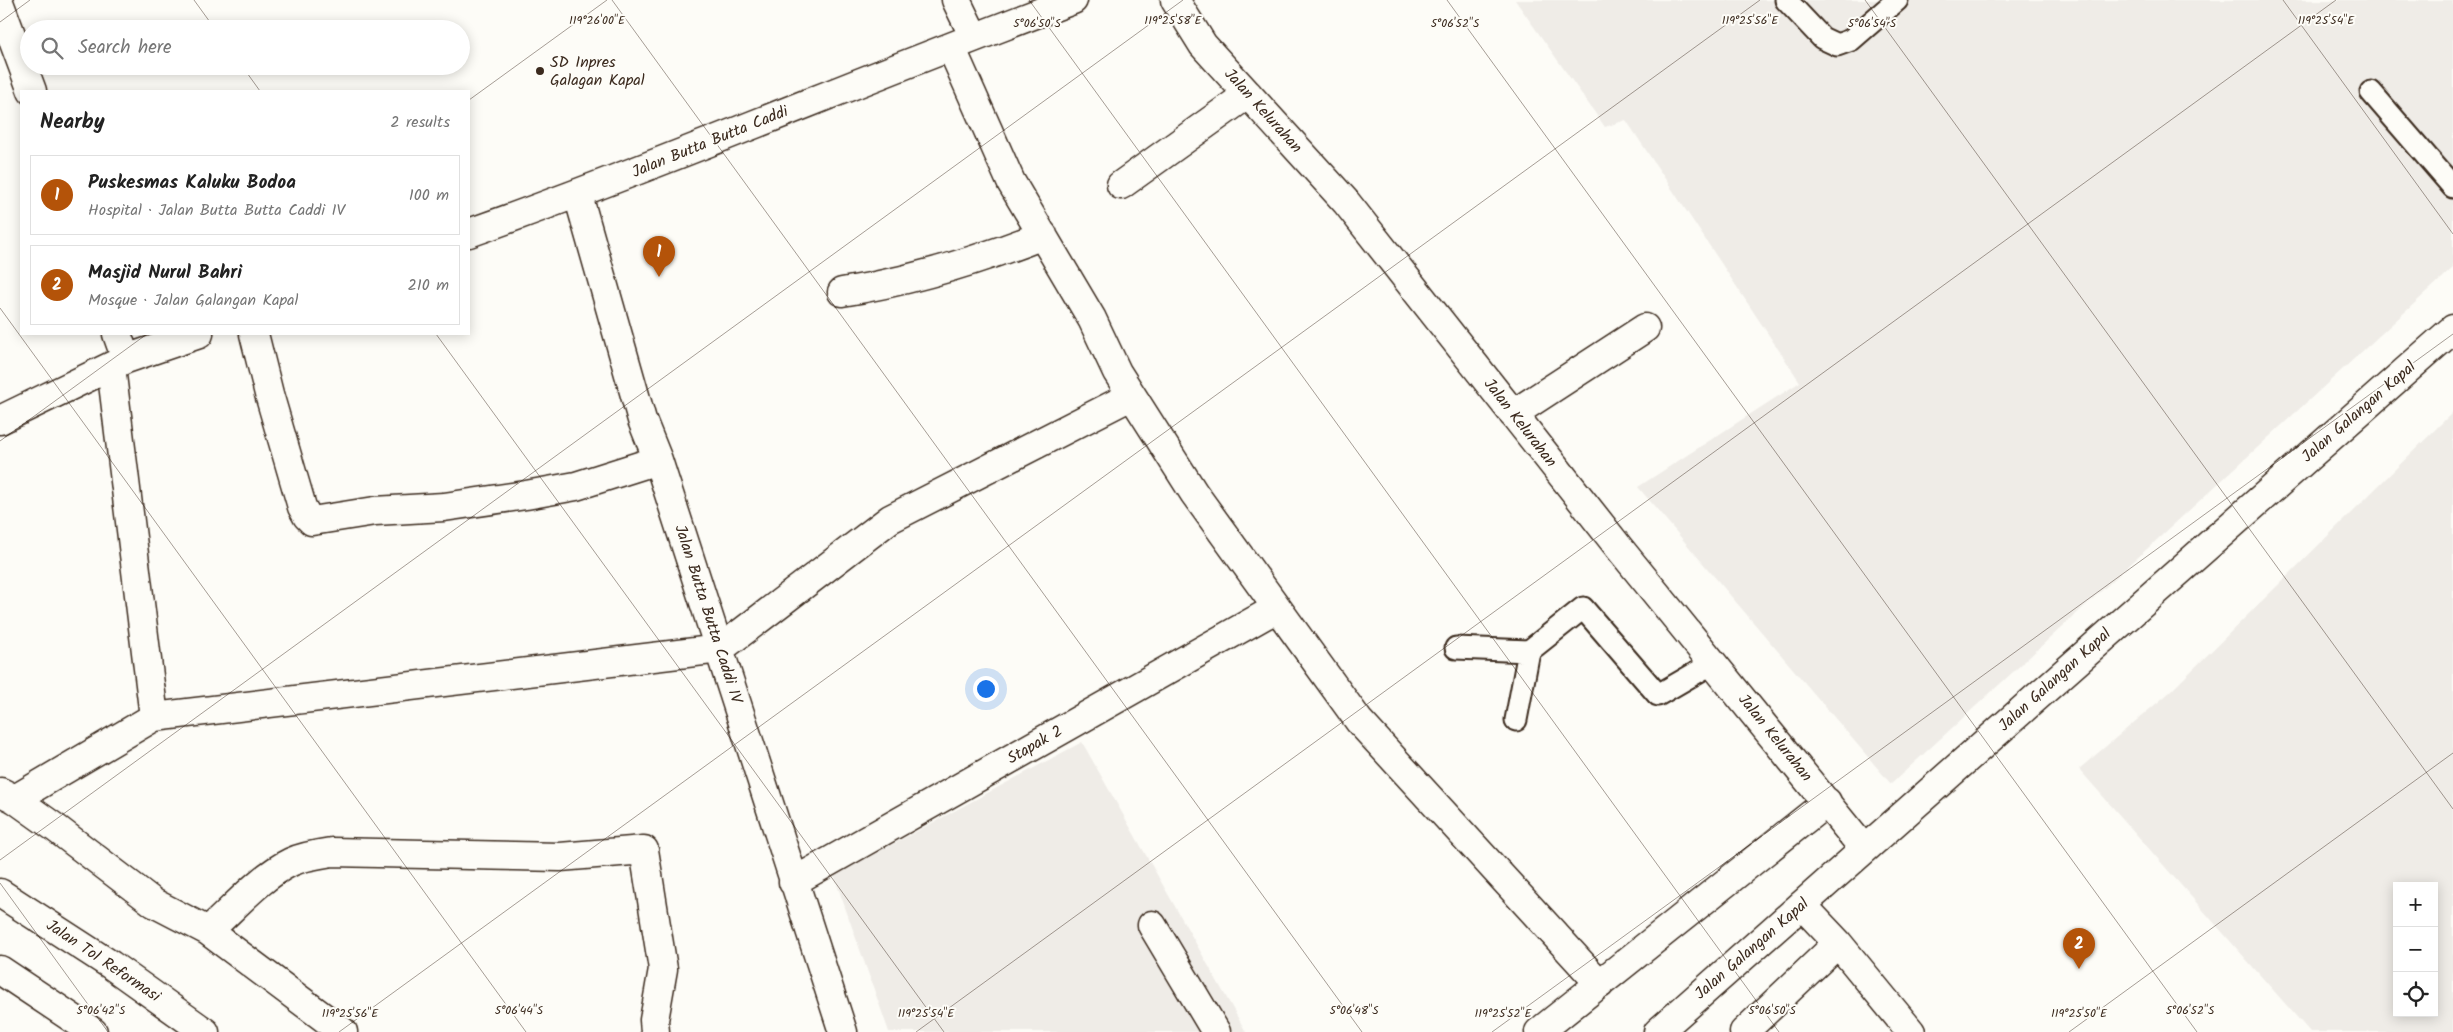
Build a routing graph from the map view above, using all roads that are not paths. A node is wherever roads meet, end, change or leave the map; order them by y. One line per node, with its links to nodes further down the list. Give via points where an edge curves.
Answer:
1 (956, 0): 7 (main road)
2 (1073, 0): 7 (main road, Jalan Butta Butta Caddi)
3 (1174, 0): 13 (main road, Jalan Kelurahan, via 1204,45)
4 (1786, 0): 5 (lane, via 1822,38 1836,45 1851,40)
5 (1897, 0)
6 (0, 5): 8 (main road)
7 (962, 42): 16 (main road, Jalan Butta Butta Caddi); 18 (main road, via 1011,182)
8 (8, 47): 9 (main road)
9 (20, 69)
10 (23, 75): 11 (main road)
11 (31, 90)
12 (2371, 92): 15 (lane)
13 (1248, 94): 14 (main road); 27 (main road, Jalan Kelurahan, via 1346,202)
14 (1121, 185)
15 (2453, 187)
16 (578, 195): 17 (main road, Jalan Butta Butta Caddi); 29 (main road, Jalan Butta Butta Caddi IV, via 642,420)
17 (470, 233)
18 (1043, 235): 19 (main road, via 929,274); 26 (main road, via 1092,319)
19 (842, 292)
20 (1645, 328): 27 (main road)
21 (2453, 329): 39 (main road, Jalan Galangan Kapal)
22 (117, 335): 25 (main road)
23 (196, 335): 25 (main road)
24 (254, 335): 29 (main road, via 302,507 312,521 526,495 576,486)
25 (119, 363): 28 (main road); 35 (main road)
26 (1131, 396): 30 (main road, via 1194,493); 32 (main road, via 890,519)
27 (1513, 414): 34 (main road, Jalan Kelurahan)
28 (0, 420)
29 (658, 460): 32 (main road, Jalan Butta Butta Caddi IV)
30 (1277, 608): 40 (main road, Stapak 2); 47 (main road, via 1359,721)
31 (1456, 648): 33 (lane)
32 (720, 649): 35 (main road); 40 (main road, Jalan Butta Butta Caddi IV)
33 (1529, 651): 34 (lane, via 1583,608 1658,695); 36 (lane)
34 (1713, 663): 38 (main road, Jalan Kelurahan)
35 (154, 717): 37 (main road)
36 (1516, 720)
37 (8, 795): 44 (main road, via 154,902)
38 (1827, 802): 39 (main road, Jalan Kelurahan); 47 (main road)
39 (1864, 849): 42 (main road, Jalan Galangan Kapal)
40 (793, 882): 52 (main road, Jalan Butta Butta Caddi IV)
41 (0, 893): 49 (main road, Jalan Tol Reformasi, via 111,965)
42 (1802, 905): 45 (main road); 55 (main road, Jalan Galangan Kapal)
43 (1152, 925): 53 (main road)
44 (208, 931): 50 (main road); 51 (main road, via 273,873 312,855 332,852 560,857 644,850 663,969)
45 (1838, 944): 56 (main road); 57 (main road)
46 (0, 970): 48 (main road)
47 (1600, 984): 54 (main road)
48 (93, 1032)
49 (205, 1032)
50 (343, 1032)
51 (654, 1032)
52 (843, 1032)
53 (1216, 1032)
54 (1539, 1032)
55 (1658, 1032)
56 (1744, 1032)
57 (1911, 1032)

